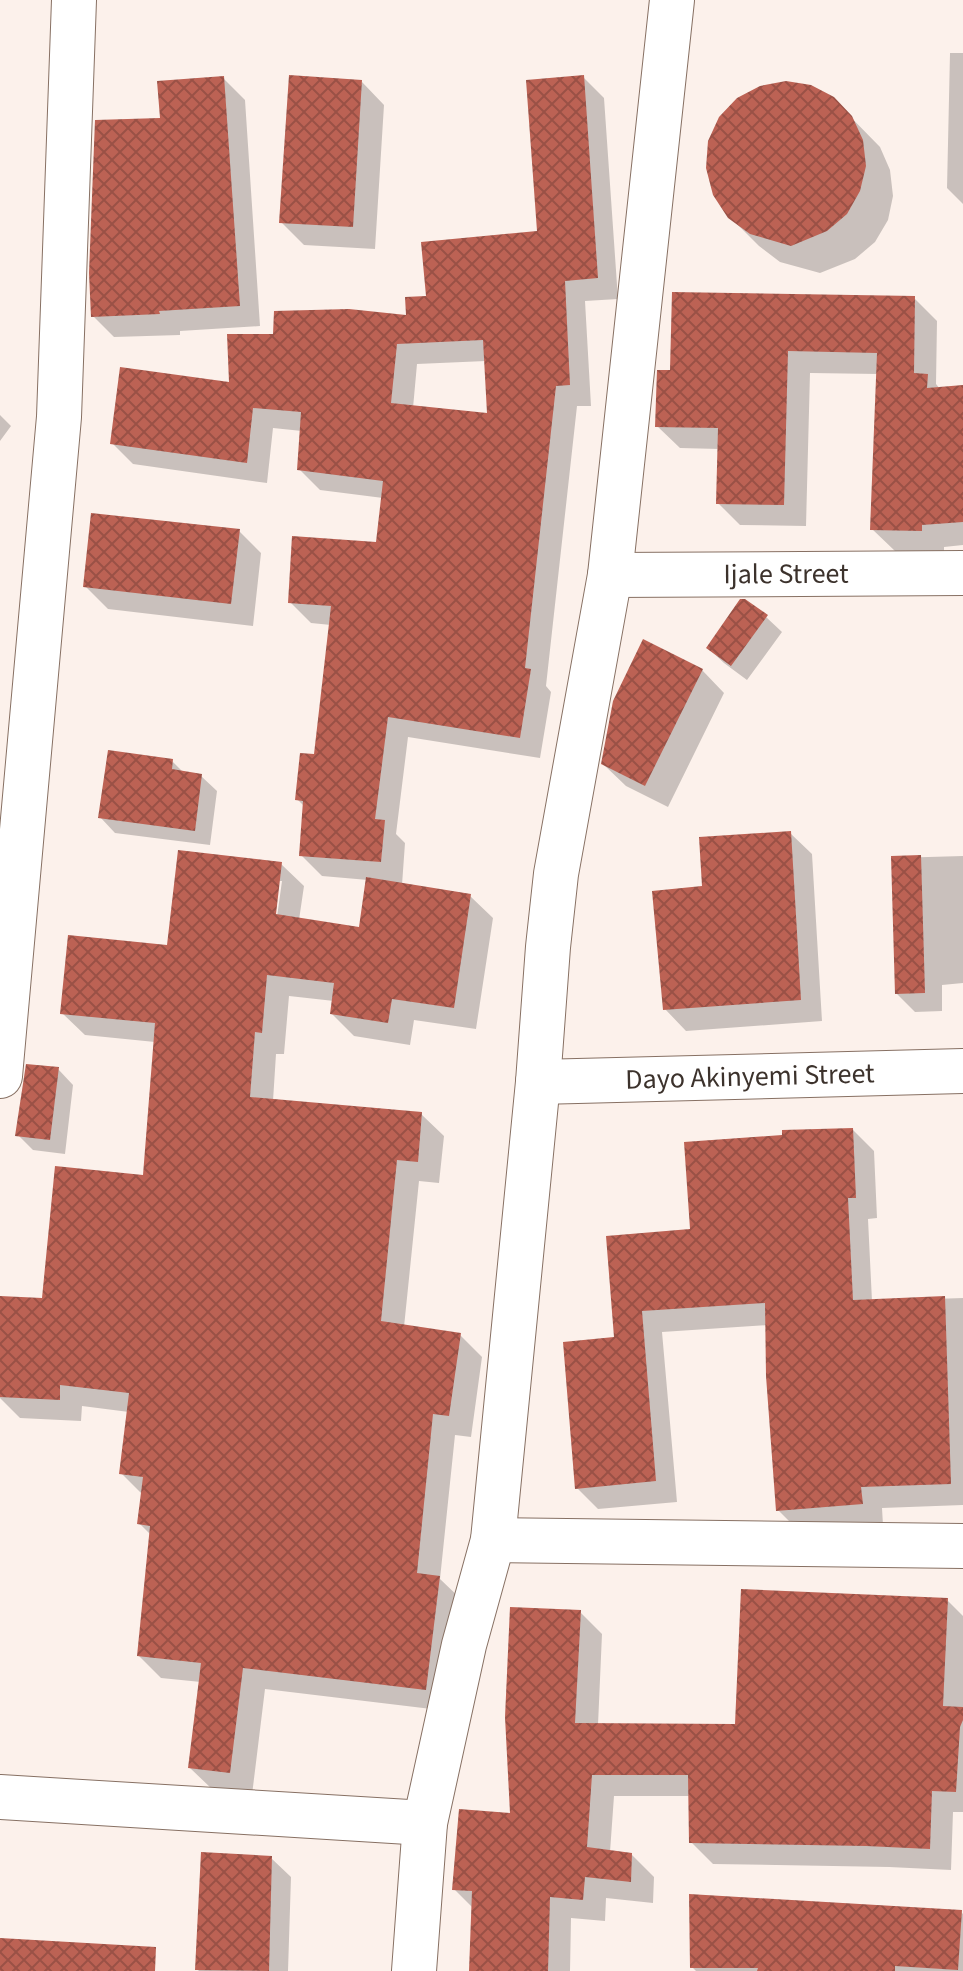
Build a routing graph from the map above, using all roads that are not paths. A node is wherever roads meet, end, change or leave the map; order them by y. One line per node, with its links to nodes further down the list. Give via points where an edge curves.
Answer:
1 (74, 0): 6 (street, via 59,417)
2 (672, 0): 4 (street)
3 (963, 573): 4 (street, Ijale Street)
4 (610, 575): 7 (street, via 556,874)
5 (963, 1071): 7 (street, Dayo Akinyemi Street)
6 (0, 1076)
7 (538, 1082): 8 (street)
8 (493, 1540): 9 (street); 11 (street)
9 (963, 1546)
10 (0, 1797): 11 (street)
11 (425, 1823): 12 (street)
12 (414, 1971)

